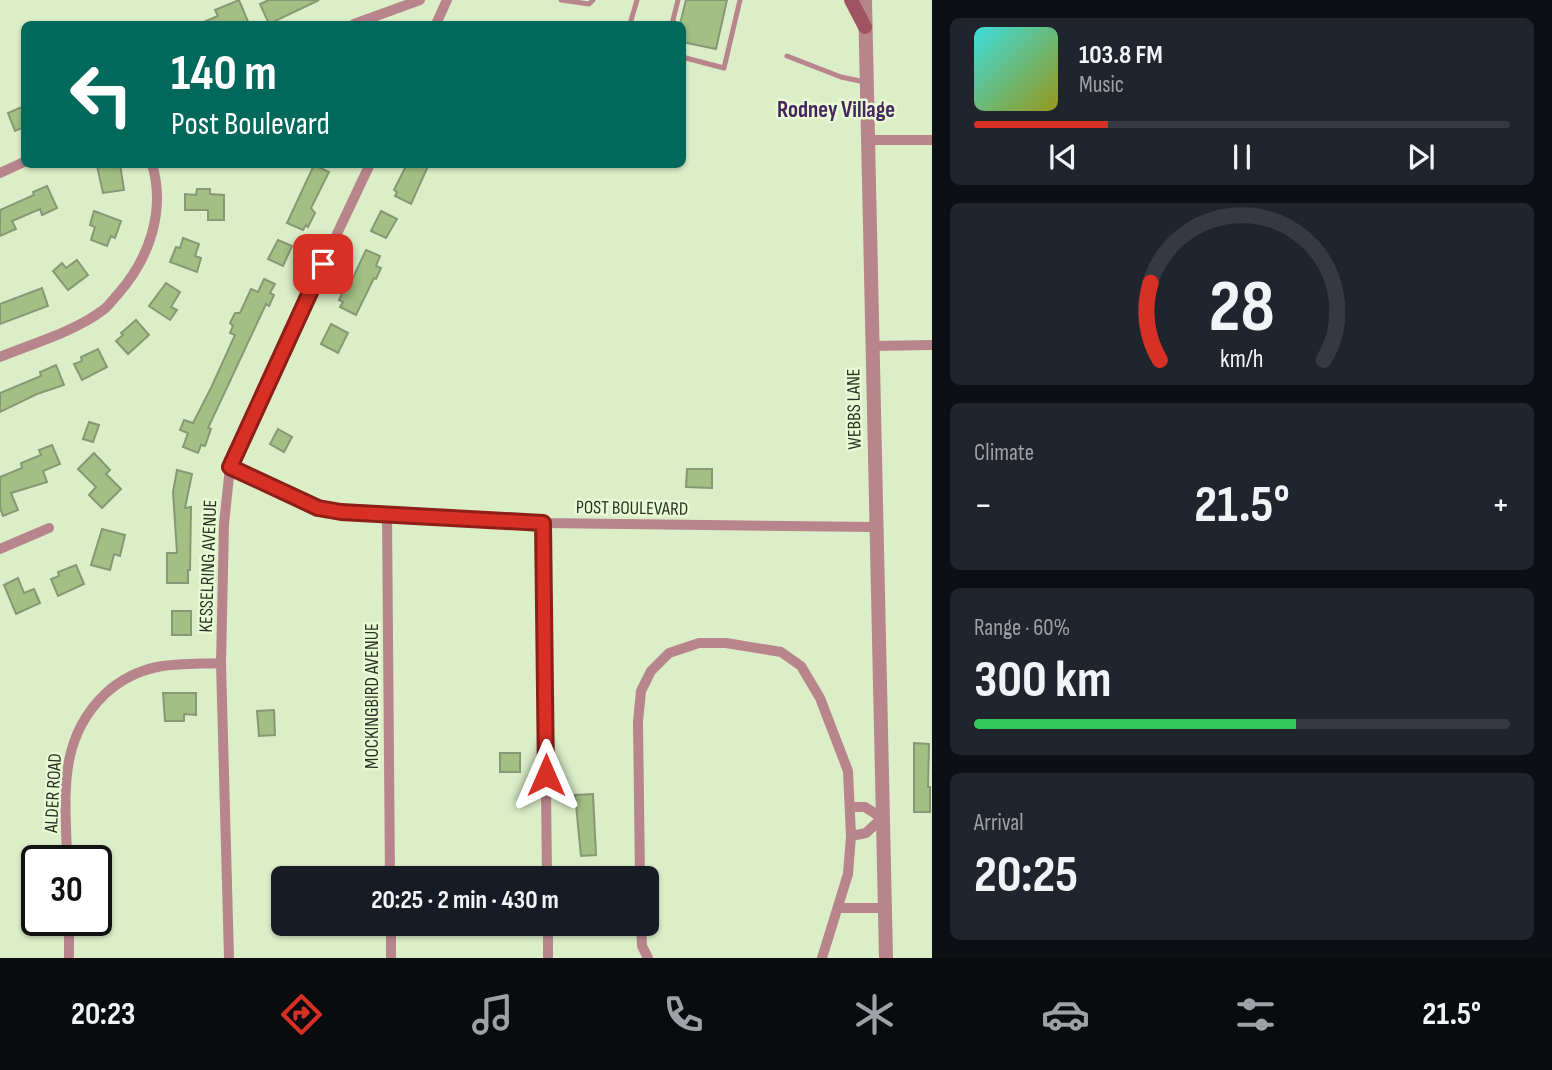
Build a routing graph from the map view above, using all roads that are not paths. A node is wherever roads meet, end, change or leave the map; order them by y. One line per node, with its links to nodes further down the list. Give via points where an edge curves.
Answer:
1 (420, 0): 10 (street)
2 (447, 0): 11 (street)
3 (561, 0): 4 (lane, via 589,4)
4 (593, 0)
5 (637, 0): 12 (lane)
6 (678, 0): 13 (lane)
7 (740, 0): 16 (lane, via 724,68)
8 (851, 0): 14 (main road)
9 (865, 0): 14 (street, WEBBS LANE)
10 (364, 21)
11 (437, 21)
12 (631, 21)
13 (673, 21)
14 (865, 27): 17 (street, WEBBS LANE)
15 (788, 56): 17 (lane)
16 (686, 58)
17 (865, 82): 19 (street, WEBBS LANE)
18 (932, 139): 19 (street)
19 (866, 140): 25 (street, WEBBS LANE)
20 (21, 163): 23 (street)
21 (153, 168): 26 (street, via 156,213 151,241 128,283 104,310)
22 (368, 168): 27 (street, KESSELRING AVENUE)
23 (0, 173)
24 (932, 345): 25 (street)
25 (871, 346): 30 (street, WEBBS LANE)
26 (0, 358)
27 (230, 467): 28 (street, POST BOULEVARD, via 318,508); 33 (street, KESSELRING AVENUE)
28 (387, 514): 29 (street, POST BOULEVARD); 38 (street, MOCKINGBIRD AVENUE)
29 (543, 523): 30 (street, POST BOULEVARD); 39 (street)
30 (875, 527): 35 (street, WEBBS LANE)
31 (48, 528): 32 (street)
32 (0, 548)
33 (221, 663): 37 (street, ALDER ROAD, via 156,667 138,673 110,690 86,716 71,747 68,767); 48 (street, KESSELRING AVENUE)
34 (850, 807): 35 (street, via 865,807); 36 (street); 40 (street, via 848,771 820,698 801,666 781,652 699,643 669,653 651,671 641,691)
35 (882, 818): 36 (street, via 866,833); 42 (street, WEBBS LANE)
36 (851, 836): 41 (street, via 848,874)
37 (67, 845)
38 (390, 866)
39 (547, 866)
40 (640, 866)
41 (838, 908): 42 (street); 52 (street)
42 (884, 908): 53 (street, WEBBS LANE)
43 (69, 936): 47 (street)
44 (391, 936): 49 (street)
45 (548, 936): 50 (street)
46 (642, 936): 51 (street)
47 (69, 958)
48 (229, 958)
49 (391, 958)
50 (548, 958)
51 (648, 958)
52 (822, 958)
53 (886, 958)

